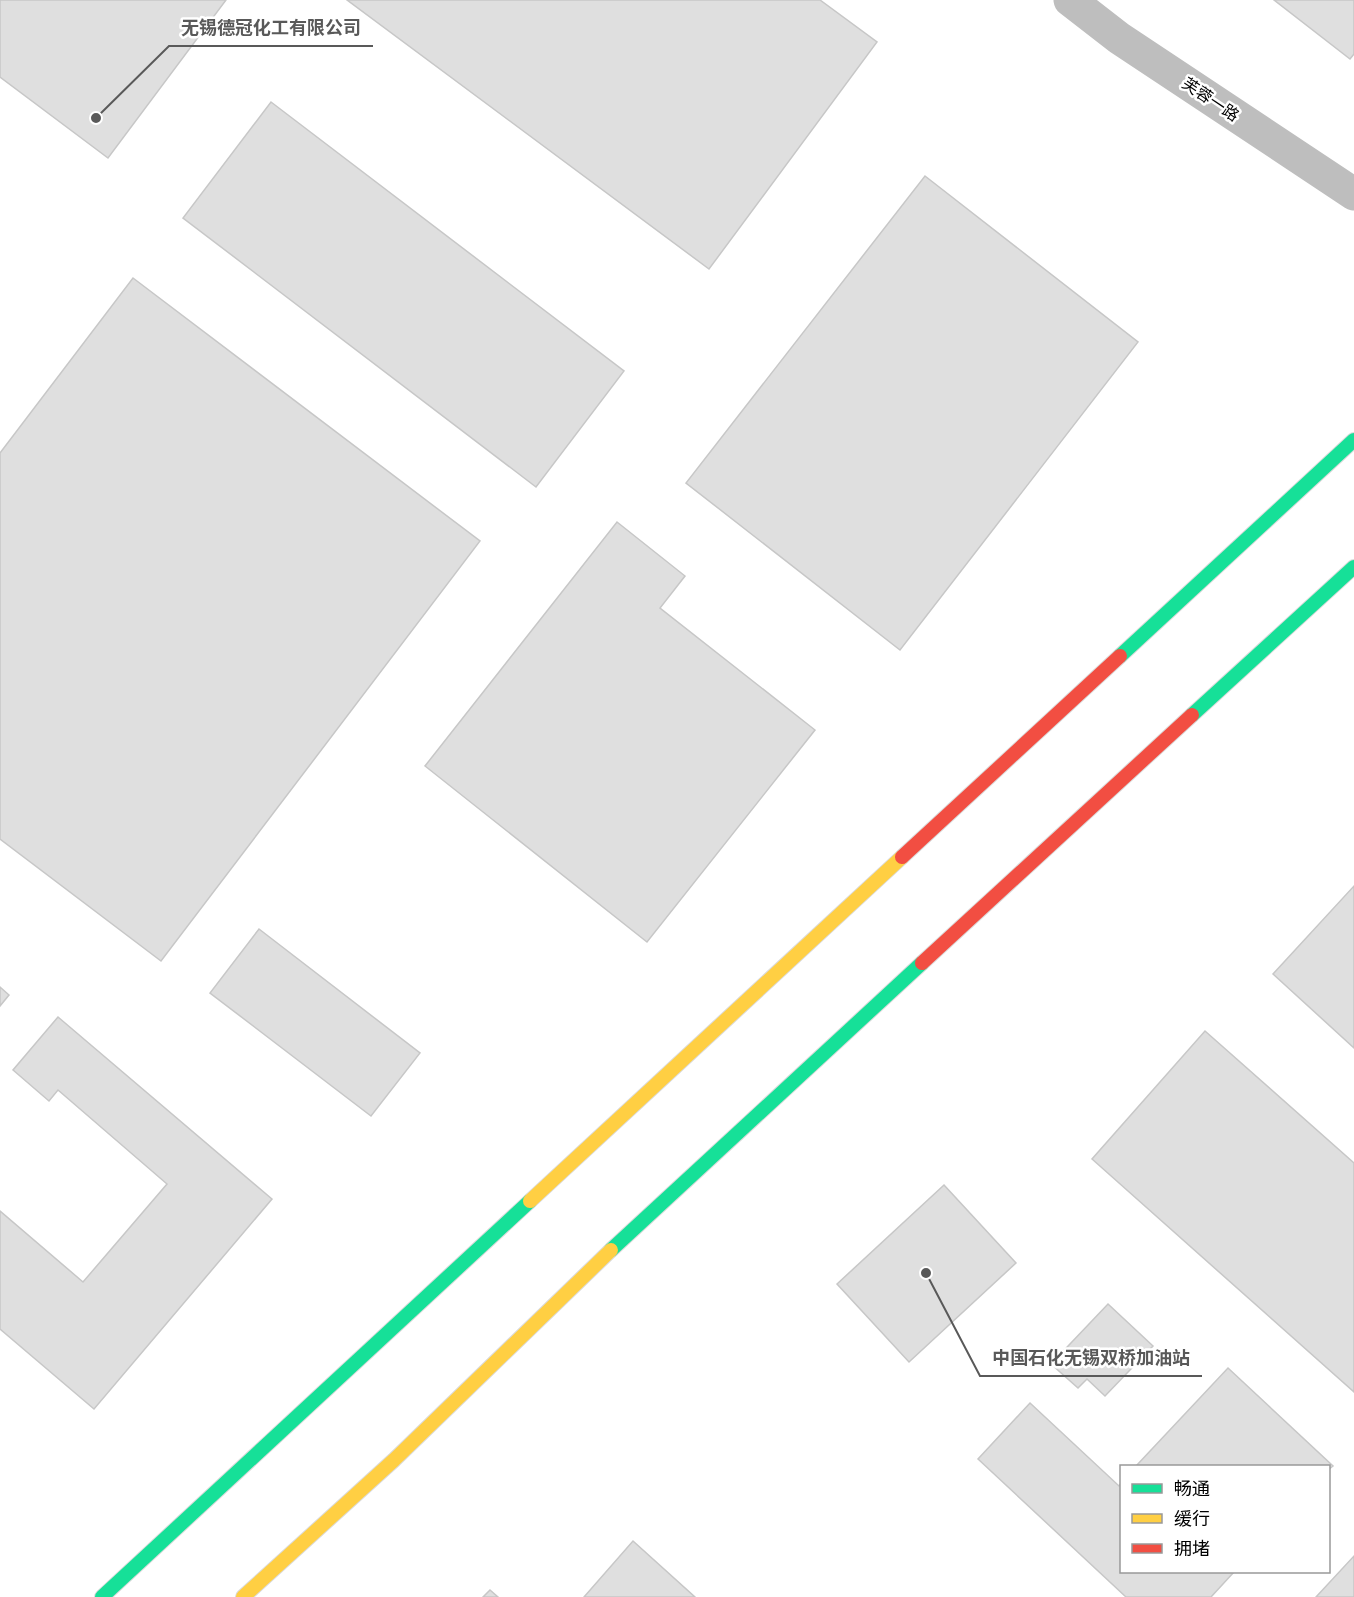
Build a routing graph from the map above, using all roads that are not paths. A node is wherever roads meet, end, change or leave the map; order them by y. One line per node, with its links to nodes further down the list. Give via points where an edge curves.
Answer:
1 (1070, 0): 2 (street, 芙蓉一路, via 1119,38)
2 (1354, 194)
3 (1354, 440): 5 (main road)
4 (1354, 567): 6 (main road, via 645,1217 394,1460)
5 (102, 1597)
6 (243, 1597)

